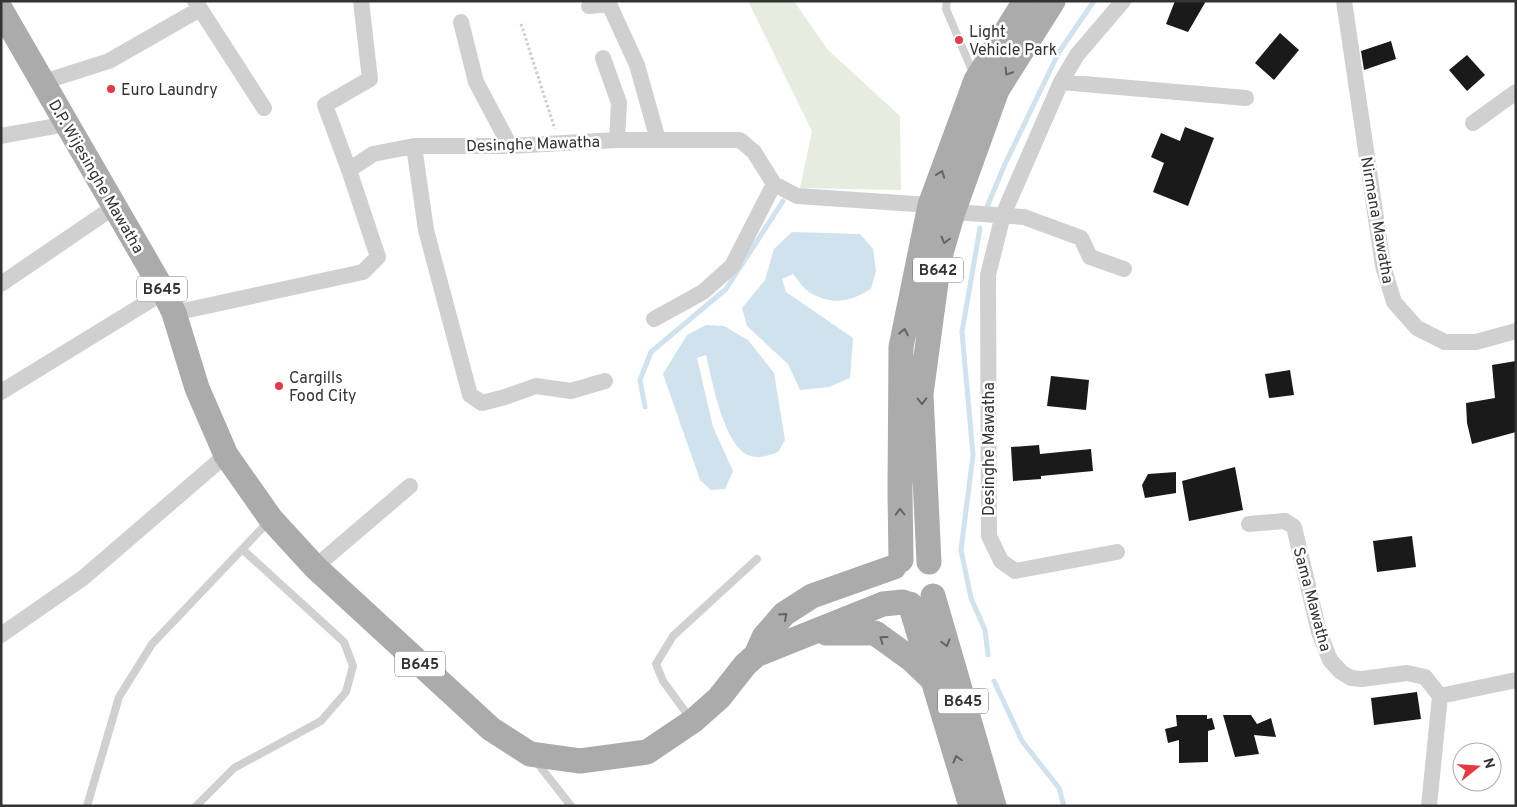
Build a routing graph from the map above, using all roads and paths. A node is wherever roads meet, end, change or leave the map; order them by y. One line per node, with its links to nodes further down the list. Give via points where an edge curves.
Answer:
1 (361, 1): 27 (street, via 370,79 325,105)
2 (947, 1): 13 (lane, via 946,9)
3 (1025, 1): 13 (main road, B642)
4 (1053, 1): 30 (main road, B642, one-way to 30, via 997,90)
5 (1123, 1): 15 (street, Desinghe Mawatha, via 1077,55)
6 (1344, 1): 36 (street, Nirmana Mawatha, via 1383,266 1394,302 1417,328 1445,342 1476,342)
7 (197, 5): 14 (street, via 109,62); 18 (street)
8 (590, 6): 23 (street, via 609,4 637,65)
9 (1, 10): 14 (main road, D.P. Wijesinghe Mawatha / B645)
10 (461, 22): 26 (street, via 476,82)
11 (521, 24): 24 (path)
12 (603, 58): 22 (street, via 619,103)
13 (976, 80): 30 (main road, B642, one-way to 13)
14 (43, 82): 20 (main road, D.P. Wijesinghe Mawatha / B645)
15 (1061, 82): 17 (street); 31 (street, Desinghe Mawatha)
16 (1516, 92): 19 (street)
17 (1246, 98)
18 (264, 108)
19 (1473, 123)
20 (67, 124): 21 (street); 29 (main road, D.P. Wijesinghe Mawatha / B645)
21 (1, 136)
22 (617, 140): 23 (street, Desinghe Mawatha); 24 (street, Desinghe Mawatha)
23 (658, 140): 28 (street, Desinghe Mawatha, via 740,140 754,152)
24 (560, 143): 26 (street, Desinghe Mawatha)
25 (414, 146): 26 (street, Desinghe Mawatha); 27 (street, Desinghe Mawatha, via 373,154); 37 (street, via 426,230 470,395 482,403 536,386 571,391)
26 (510, 146)
27 (349, 170): 34 (street, via 378,257 363,272)
28 (774, 184): 30 (street, via 797,196); 35 (street, via 732,266 703,292)
29 (114, 207): 33 (street); 34 (main road, D.P. Wijesinghe Mawatha / B645)
30 (941, 208): 31 (street); 46 (main road, B642, one-way to 46, via 939,260 921,394); 47 (main road, B642, one-way to 30, via 901,346)
31 (1002, 215): 32 (street, via 1024,217 1081,238 1090,257); 44 (street, Desinghe Mawatha, via 988,275 989,536 1001,561 1015,571)
32 (1124, 269)
33 (1, 284)
34 (169, 303): 38 (street); 39 (main road, D.P. Wijesinghe Mawatha / B645, via 197,388)
35 (654, 318)
36 (1516, 331)
37 (605, 381)
38 (1, 392)
39 (226, 455): 41 (main road, D.P. Wijesinghe Mawatha / B645); 51 (street, via 83,578)
40 (410, 486): 48 (street)
41 (271, 519): 43 (lane); 48 (main road, D.P. Wijesinghe Mawatha / B645)
42 (1249, 524): 55 (street, Sama Mawatha, via 1285,522 1294,527 1320,632 1330,660 1341,672 1351,678 1362,679 1407,674 1425,676)
43 (242, 549): 58 (lane, via 152,644 119,697); 59 (lane, via 344,642 353,666 346,692 321,721 234,768)
44 (1117, 552)
45 (757, 558): 56 (lane, via 673,636 656,664 663,681)
46 (929, 562): 47 (main road, via 916,556); 49 (main road, via 938,582)
47 (898, 564): 49 (main road, via 890,583 892,591 897,597); 52 (main road, D.P. Wijesinghe Mawatha / B645, one-way to 47, via 764,637 784,614 812,596)
48 (315, 567): 57 (main road, D.P. Wijesinghe Mawatha / B645, via 491,729)
49 (915, 601): 50 (main road, D.P. Wijesinghe Mawatha / B645, via 883,604); 54 (main road, B645); 62 (main road, B645, one-way to 62)
50 (813, 633): 52 (main road, D.P. Wijesinghe Mawatha / B645); 54 (main road, one-way to 50, via 911,659 875,633)
51 (1, 635)
52 (756, 655): 56 (main road, D.P. Wijesinghe Mawatha / B645, via 719,698)
53 (1516, 680): 55 (street)
54 (934, 681): 61 (main road, B645, one-way to 54)
55 (1440, 696): 63 (street)
56 (693, 721): 57 (main road, D.P. Wijesinghe Mawatha / B645, via 647,752 580,761)
57 (530, 754): 60 (lane)
58 (87, 806)
59 (196, 806)
60 (571, 806)
61 (971, 806)
62 (994, 806)
63 (1429, 806)

